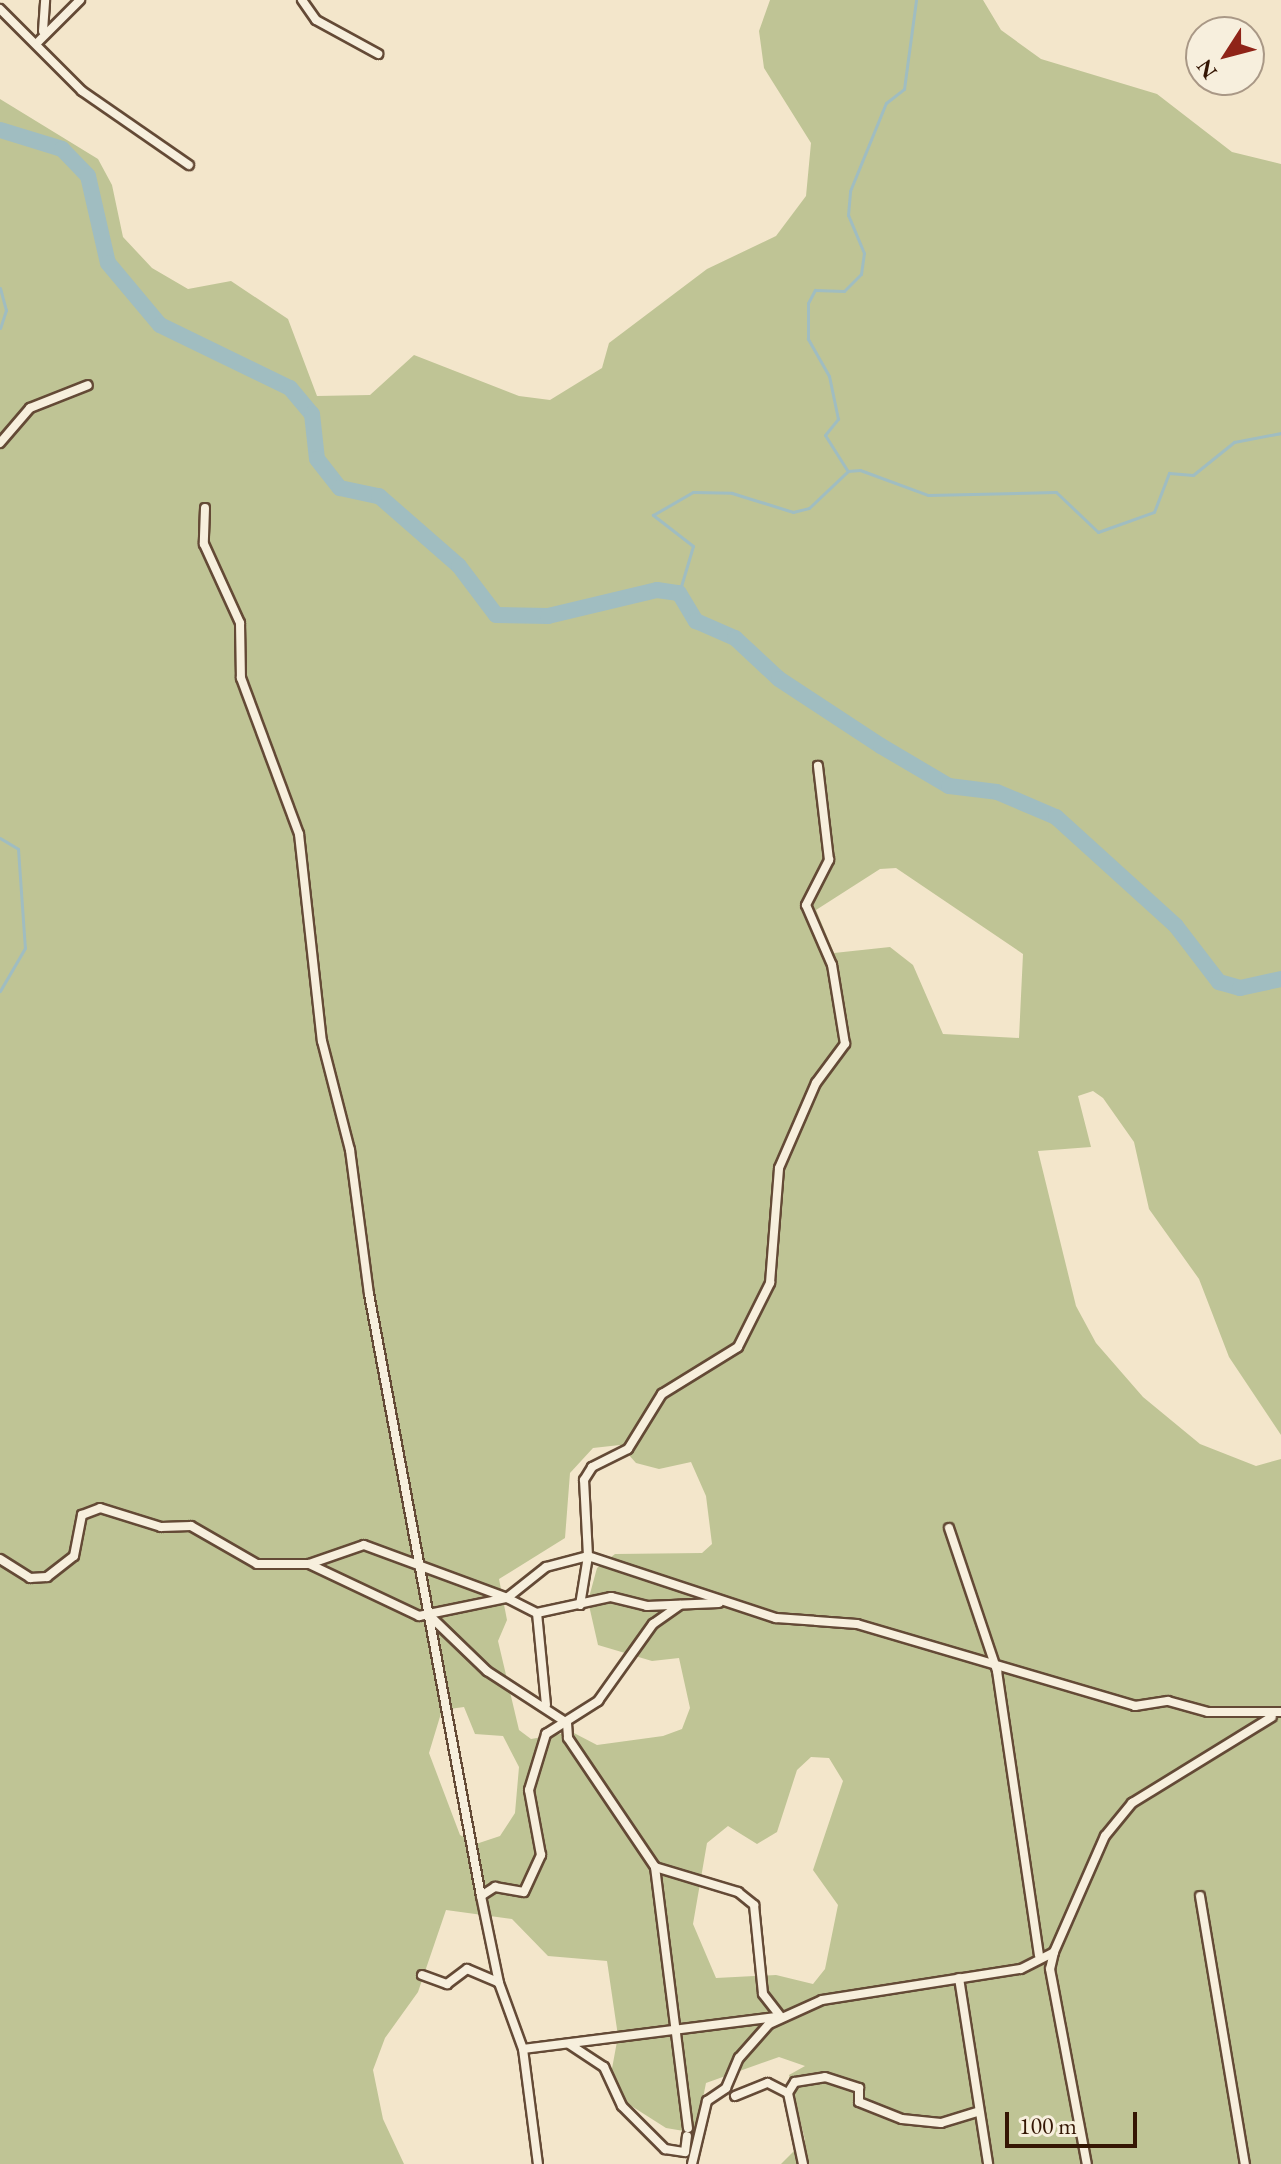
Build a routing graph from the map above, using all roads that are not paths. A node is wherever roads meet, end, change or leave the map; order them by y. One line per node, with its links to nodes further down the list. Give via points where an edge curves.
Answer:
1 (45, 0): 5 (street)
2 (80, 0): 5 (street)
3 (302, 0): 7 (street, via 316,20)
4 (0, 9): 6 (street)
5 (43, 31): 6 (street)
6 (37, 43): 8 (street, via 82,91)
7 (378, 54)
8 (189, 165)
9 (88, 385): 10 (street, via 30,408)
10 (0, 443)
11 (205, 508): 17 (street, via 204,544 240,623 241,678 299,834 322,1041 350,1150)
12 (818, 766): 14 (street, via 829,860 806,905 832,965 845,1044 816,1083 779,1168 775,1256 760,1307 738,1347 662,1394 628,1449 592,1467 584,1480)
13 (949, 1528): 24 (street)
14 (588, 1556): 18 (street, via 546,1567); 19 (street); 20 (street)
15 (0, 1559): 16 (street, via 30,1578 47,1577 74,1556 82,1515 100,1508 161,1527 191,1526 257,1564)
16 (309, 1564): 17 (street, via 364,1545); 23 (street)
17 (420, 1564): 18 (street); 23 (street)
18 (507, 1598): 22 (street); 23 (street)
19 (724, 1602): 21 (street); 24 (street, via 776,1618 857,1624)
20 (580, 1605): 21 (street, via 611,1597); 22 (street)
21 (680, 1605): 27 (street, via 653,1624 598,1701)
22 (537, 1613): 25 (street)
23 (430, 1616): 25 (street, via 487,1671); 29 (street)
24 (997, 1671): 26 (street, via 1135,1706 1168,1701); 32 (street)
25 (546, 1705): 27 (street)
26 (1277, 1714): 31 (street, via 1132,1803 1105,1836)
27 (567, 1723): 28 (street, via 568,1738); 29 (street, via 546,1734 531,1768 529,1807 541,1855 524,1892 495,1887)
28 (655, 1867): 36 (street, via 738,1892 754,1905 763,1994); 37 (street)
29 (481, 1896): 35 (street)
30 (1200, 1896): 48 (street)
31 (1054, 1952): 32 (street); 47 (street, via 1050,1969)
32 (1039, 1955): 34 (street, via 1021,1969)
33 (422, 1975): 35 (street, via 447,1984 467,1969 492,1974)
34 (959, 1978): 36 (street, via 822,2000); 42 (street)
35 (499, 1983): 39 (street)
36 (781, 2017): 37 (street); 44 (street, via 739,2058 726,2088 707,2101)
37 (679, 2029): 38 (street); 38 (street, via 685,2152 665,2149 622,2106 604,2067)
38 (569, 2044): 39 (street)
39 (523, 2049): 43 (street)
40 (788, 2093): 41 (street, via 768,2083); 42 (street, via 795,2082 825,2077 859,2088 859,2102 902,2119 941,2123); 45 (street)
41 (735, 2096)
42 (977, 2112): 46 (street)
43 (538, 2164)
44 (692, 2164)
45 (803, 2164)
46 (988, 2164)
47 (1087, 2164)
48 (1245, 2164)

